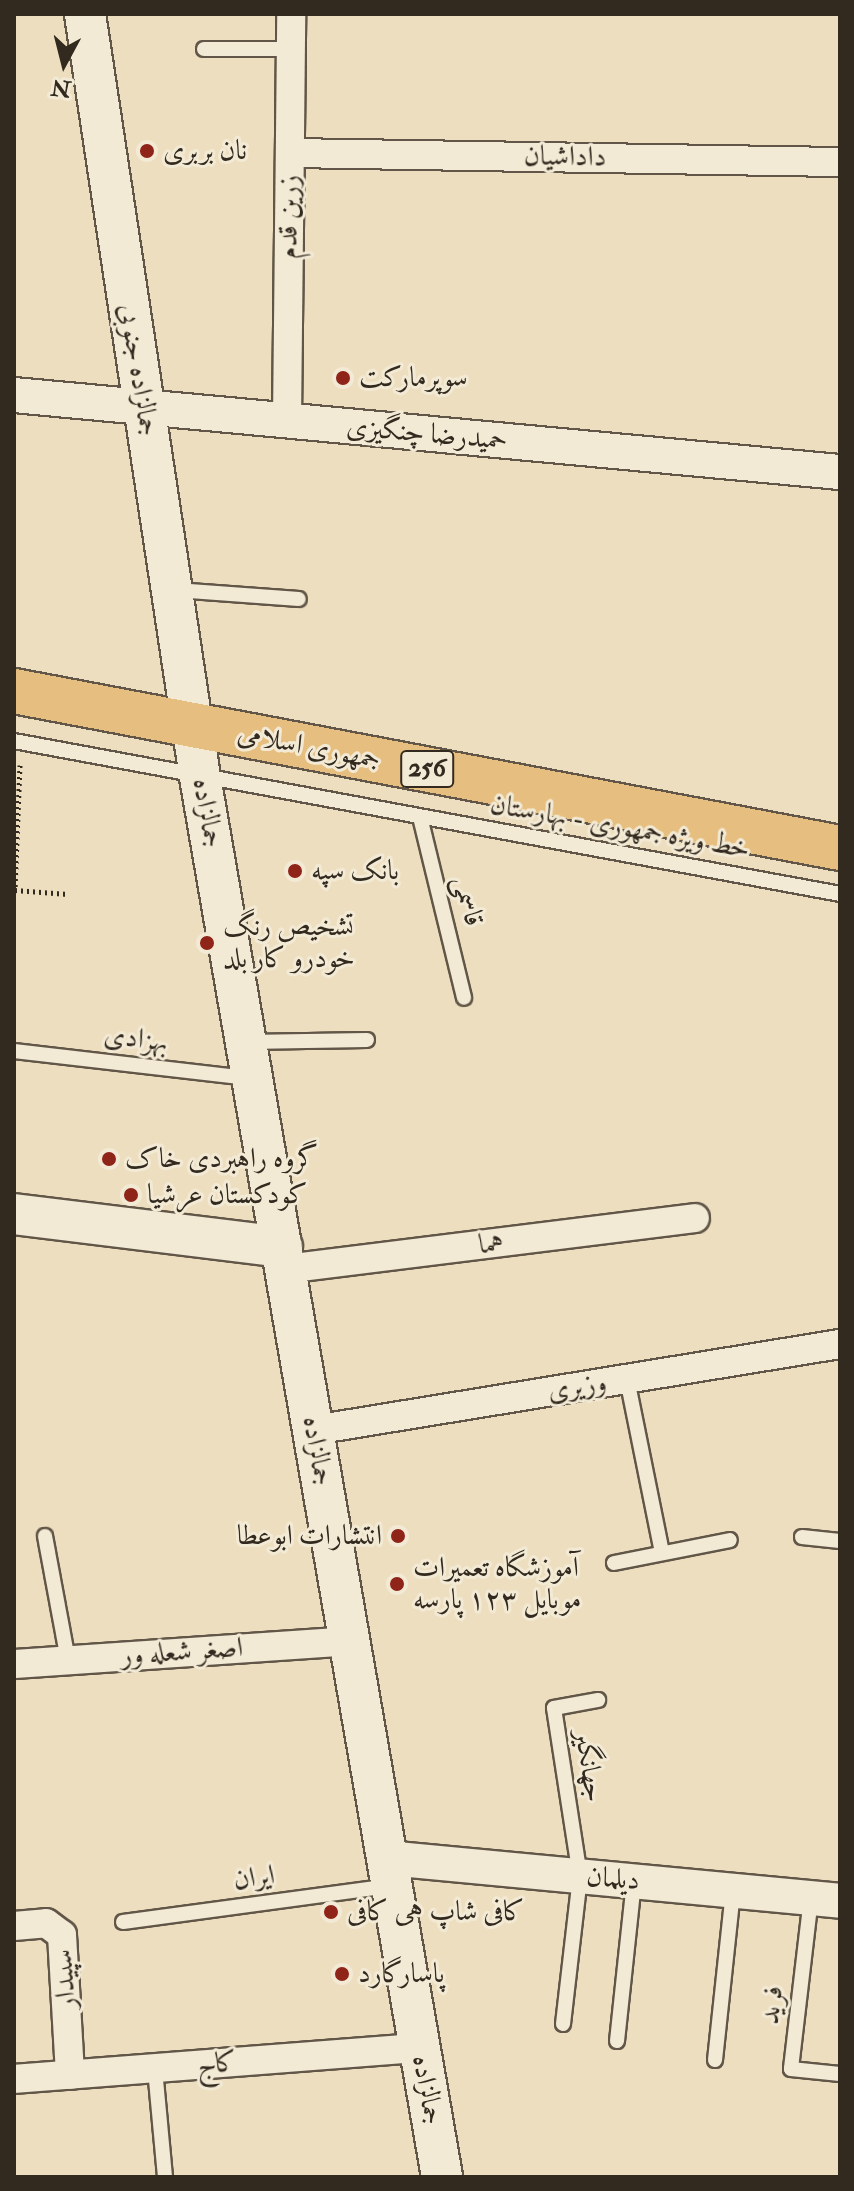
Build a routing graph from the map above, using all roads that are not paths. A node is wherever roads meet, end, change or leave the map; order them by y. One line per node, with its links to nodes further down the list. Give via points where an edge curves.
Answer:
1 (85, 14): 8 (main road, جمالزاده جنوبی)
2 (291, 14): 4 (street, زرین قدم)
3 (204, 49): 4 (lane)
4 (290, 49): 5 (street, زرین قدم)
5 (290, 153): 6 (street, داداشیان); 9 (street, زرین قدم)
6 (840, 162)
7 (14, 395): 8 (street, حمیدرضا چنگیزی)
8 (143, 407): 9 (street, حمیدرضا چنگیزی); 11 (main road, جمالزاده جنوبی)
9 (287, 421): 10 (street, حمیدرضا چنگیزی)
10 (840, 472)
11 (171, 589): 12 (lane); 14 (main road, جمالزاده جنوبی)
12 (299, 599)
13 (14, 691): 14 (main road, جمهوری اسلامی / 256)
14 (194, 725): 16 (main road, جمالزاده); 18 (main road, جمهوری اسلامی / 256)
15 (18, 742): 16 (lane, خط ویژه جمهوری - بهارستان)
16 (200, 777): 17 (lane, خط ویژه جمهوری - بهارستان); 23 (main road, جمالزاده)
17 (420, 817): 19 (lane, خط ویژه جمهوری - بهارستان); 20 (lane, قاسمی)
18 (840, 848)
19 (840, 894)
20 (464, 998)
21 (367, 1040): 23 (lane, بهزادی)
22 (14, 1051): 23 (lane, بهزادی)
23 (250, 1060): 26 (main road, جمالزاده)
24 (14, 1214): 26 (main road)
25 (695, 1218): 26 (street, هما)
26 (284, 1258): 29 (main road, جمالزاده)
27 (840, 1344): 28 (street, وزیری)
28 (627, 1379): 29 (street, وزیری); 34 (lane)
29 (314, 1430): 36 (main road, جمالزاده)
30 (45, 1536): 37 (lane)
31 (802, 1537): 33 (lane)
32 (730, 1540): 34 (lane)
33 (840, 1541)
34 (662, 1553): 35 (lane)
35 (614, 1563)
36 (349, 1641): 37 (street, اصغر شعله ور); 40 (main road, جمالزاده)
37 (68, 1660): 38 (street, اصغر شعله ور)
38 (14, 1664)
39 (598, 1700): 41 (lane, جهانگیر, via 554,1708)
40 (389, 1872): 41 (street, دیلمان); 45 (lane, ایران); 49 (main road, جمالزاده)
41 (580, 1876): 42 (street, دیلمان); 47 (lane)
42 (634, 1881): 43 (street, دیلمان); 48 (lane)
43 (733, 1891): 44 (street, دیلمان); 50 (lane)
44 (825, 1899): 52 (lane, فرید, via 791,2069)
45 (123, 1922)
46 (14, 1926): 53 (street, سپیدار, via 46,1923 62,1935)
47 (563, 2024)
48 (617, 2041)
49 (419, 2048): 51 (street, کاج); 56 (main road, جمالزاده)
50 (715, 2060)
51 (155, 2069): 53 (street, کاج); 55 (lane)
52 (840, 2074)
53 (70, 2075): 54 (street, کاج)
54 (14, 2079)
55 (165, 2177)
56 (442, 2177)

